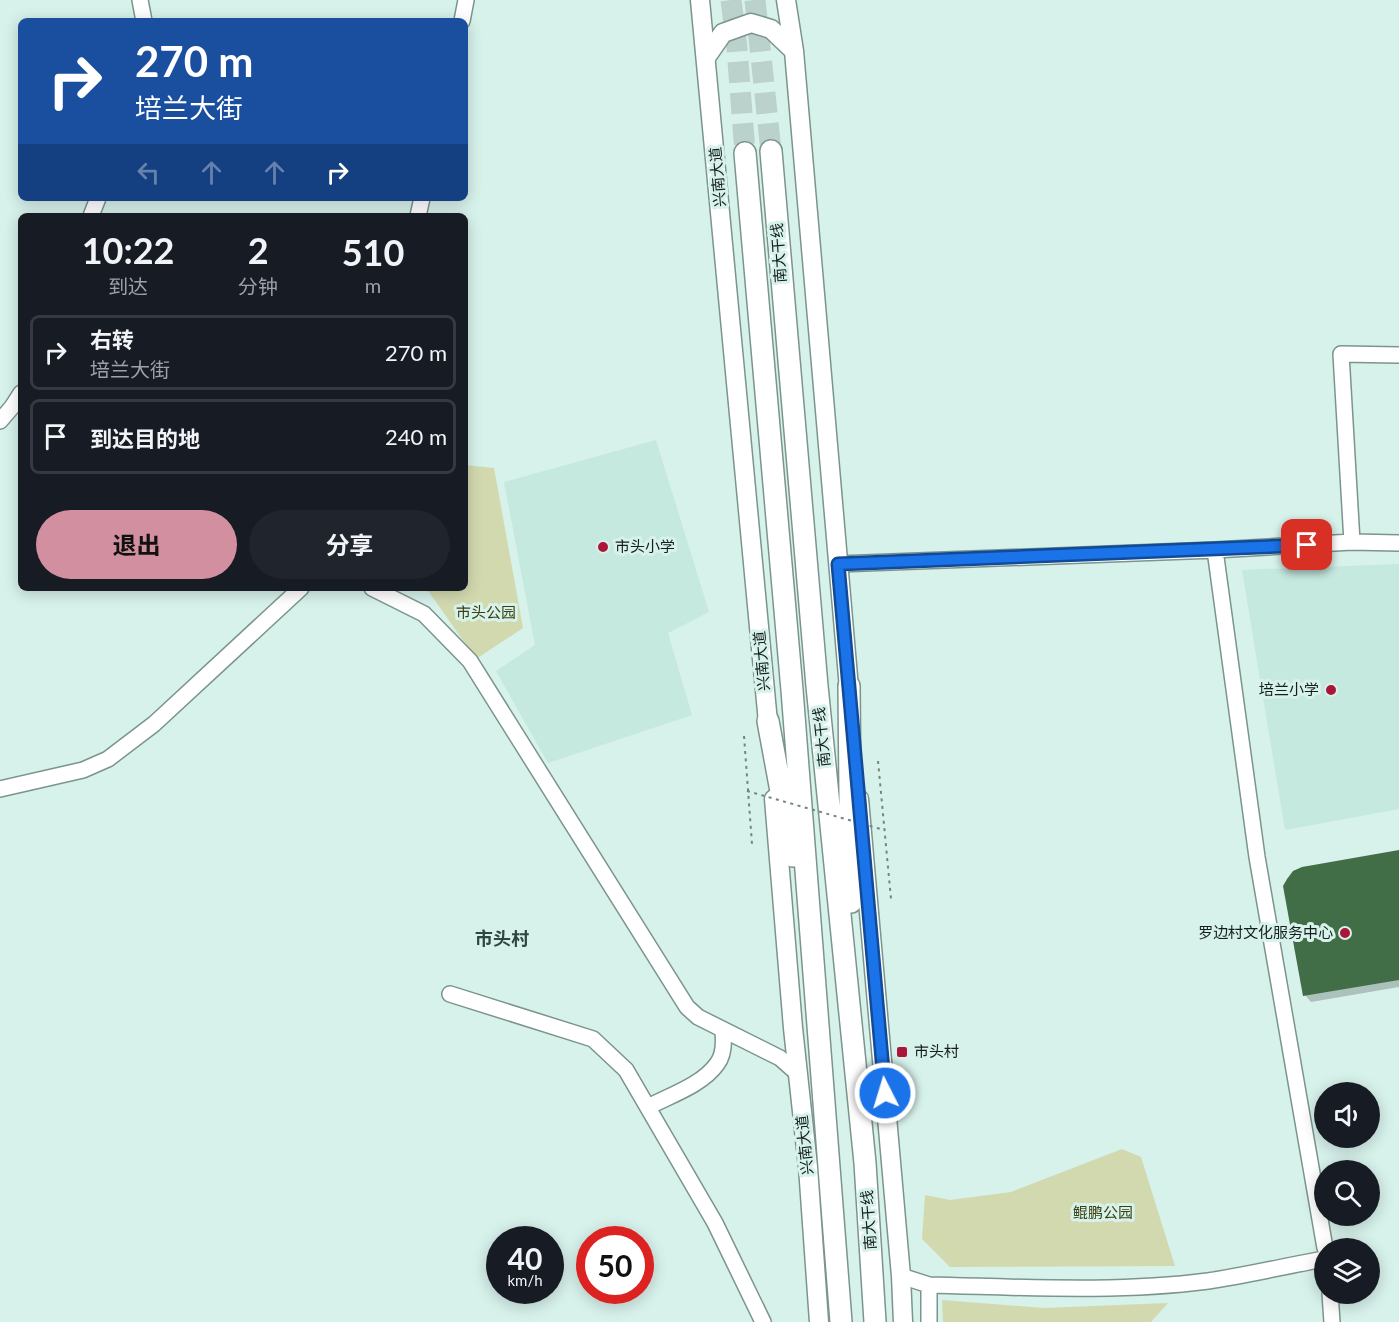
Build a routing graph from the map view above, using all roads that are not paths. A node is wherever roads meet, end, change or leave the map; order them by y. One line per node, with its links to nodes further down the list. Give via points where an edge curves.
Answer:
1 (140, 0): 5 (street)
2 (466, 0): 6 (street)
3 (700, 0): 8 (main road, 兴南大道)
4 (786, 0): 7 (main road)
5 (143, 18)
6 (463, 18)
7 (794, 51): 8 (main road, via 771,29 751,23 723,33); 17 (main road)
8 (707, 56): 21 (main road, 兴南大道)
9 (771, 151): 26 (highway, 南大干线, via 817,686)
10 (746, 153): 23 (highway, 南大干线)
11 (1399, 356): 14 (street, via 1341,354)
12 (18, 398): 13 (street)
13 (0, 421)
14 (1352, 542): 15 (street); 16 (street)
15 (1399, 543)
16 (1215, 550): 17 (street); 29 (street, via 1257,857)
17 (838, 564): 20 (main road)
18 (298, 591): 22 (street, via 154,724 108,759 82,770)
19 (378, 591): 25 (street, via 424,614 470,661 687,1007)
20 (849, 686): 26 (highway); 31 (main road)
21 (768, 721): 23 (highway); 27 (main road, 兴南大道)
22 (0, 789)
23 (813, 962): 36 (highway, 南大干线)
24 (450, 994): 28 (street, via 593,1039 626,1070)
25 (723, 1032): 27 (street, via 780,1058); 28 (street, via 724,1045 718,1063 701,1080)
26 (852, 1032): 37 (highway, 南大干线)
27 (797, 1073): 35 (main road, 兴南大道)
28 (648, 1107): 34 (street, via 715,1223)
29 (1323, 1238)
30 (1314, 1261): 32 (street, via 1207,1281 1095,1288)
31 (901, 1276): 32 (street); 38 (main road)
32 (929, 1285): 39 (street)
33 (1331, 1304): 40 (street)
34 (763, 1322)
35 (819, 1322)
36 (841, 1322)
37 (876, 1322)
38 (903, 1322)
39 (929, 1322)
40 (1332, 1322)

